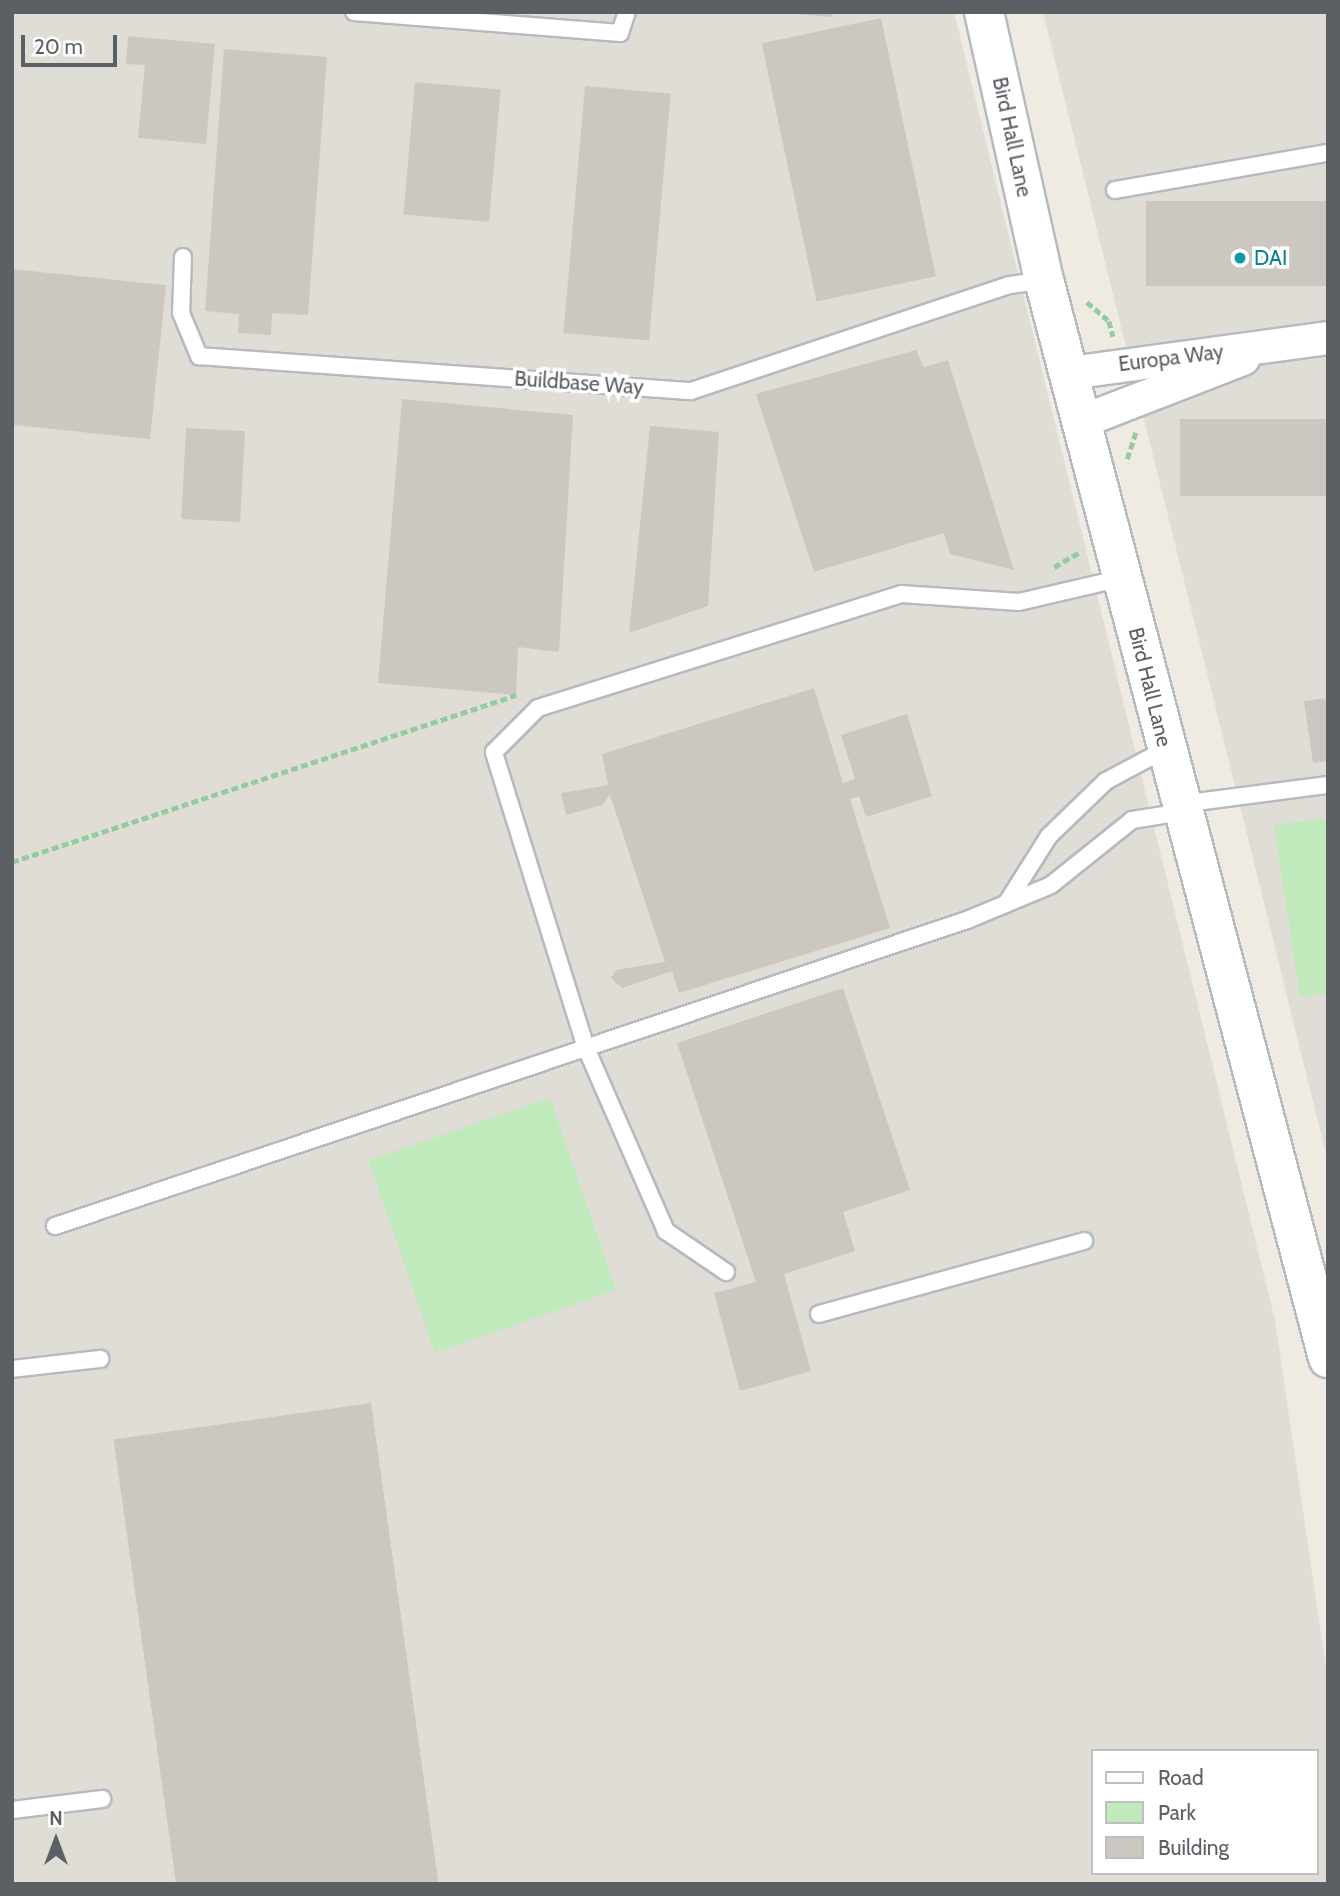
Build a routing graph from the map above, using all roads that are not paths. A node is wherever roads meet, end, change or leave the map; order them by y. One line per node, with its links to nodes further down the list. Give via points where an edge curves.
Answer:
1 (354, 12): 2 (lane, via 620,33)
2 (627, 12)
3 (984, 12): 7 (street, Bird Hall Lane)
4 (1328, 153): 5 (lane)
5 (1115, 190)
6 (183, 257): 7 (lane, Buildbase Way, via 181,313 200,356 691,391 1010,285)
7 (1044, 281): 10 (street, Bird Hall Lane)
8 (1328, 338): 9 (street, Europa Way)
9 (1273, 347): 10 (street, Europa Way); 11 (street, Europa Way)
10 (1070, 373): 11 (street, Bird Hall Lane)
11 (1083, 421): 12 (street, Bird Hall Lane)
12 (1122, 578): 13 (street, Bird Hall Lane); 17 (lane, via 1019,602 901,594 538,708 494,752)
13 (1166, 749): 15 (street, Bird Hall Lane); 16 (lane, via 1106,781 1058,826)
14 (1328, 785): 15 (lane)
15 (1182, 808): 16 (lane, via 1132,820 1051,886); 22 (street, Bird Hall Lane)
16 (1006, 904): 17 (lane)
17 (586, 1048): 18 (lane); 20 (lane, via 666,1231)
18 (55, 1226)
19 (1084, 1241): 21 (lane)
20 (726, 1272)
21 (819, 1314)
22 (1328, 1358)
23 (100, 1359): 24 (lane)
24 (12, 1369)
25 (102, 1799): 26 (lane)
26 (12, 1810)

